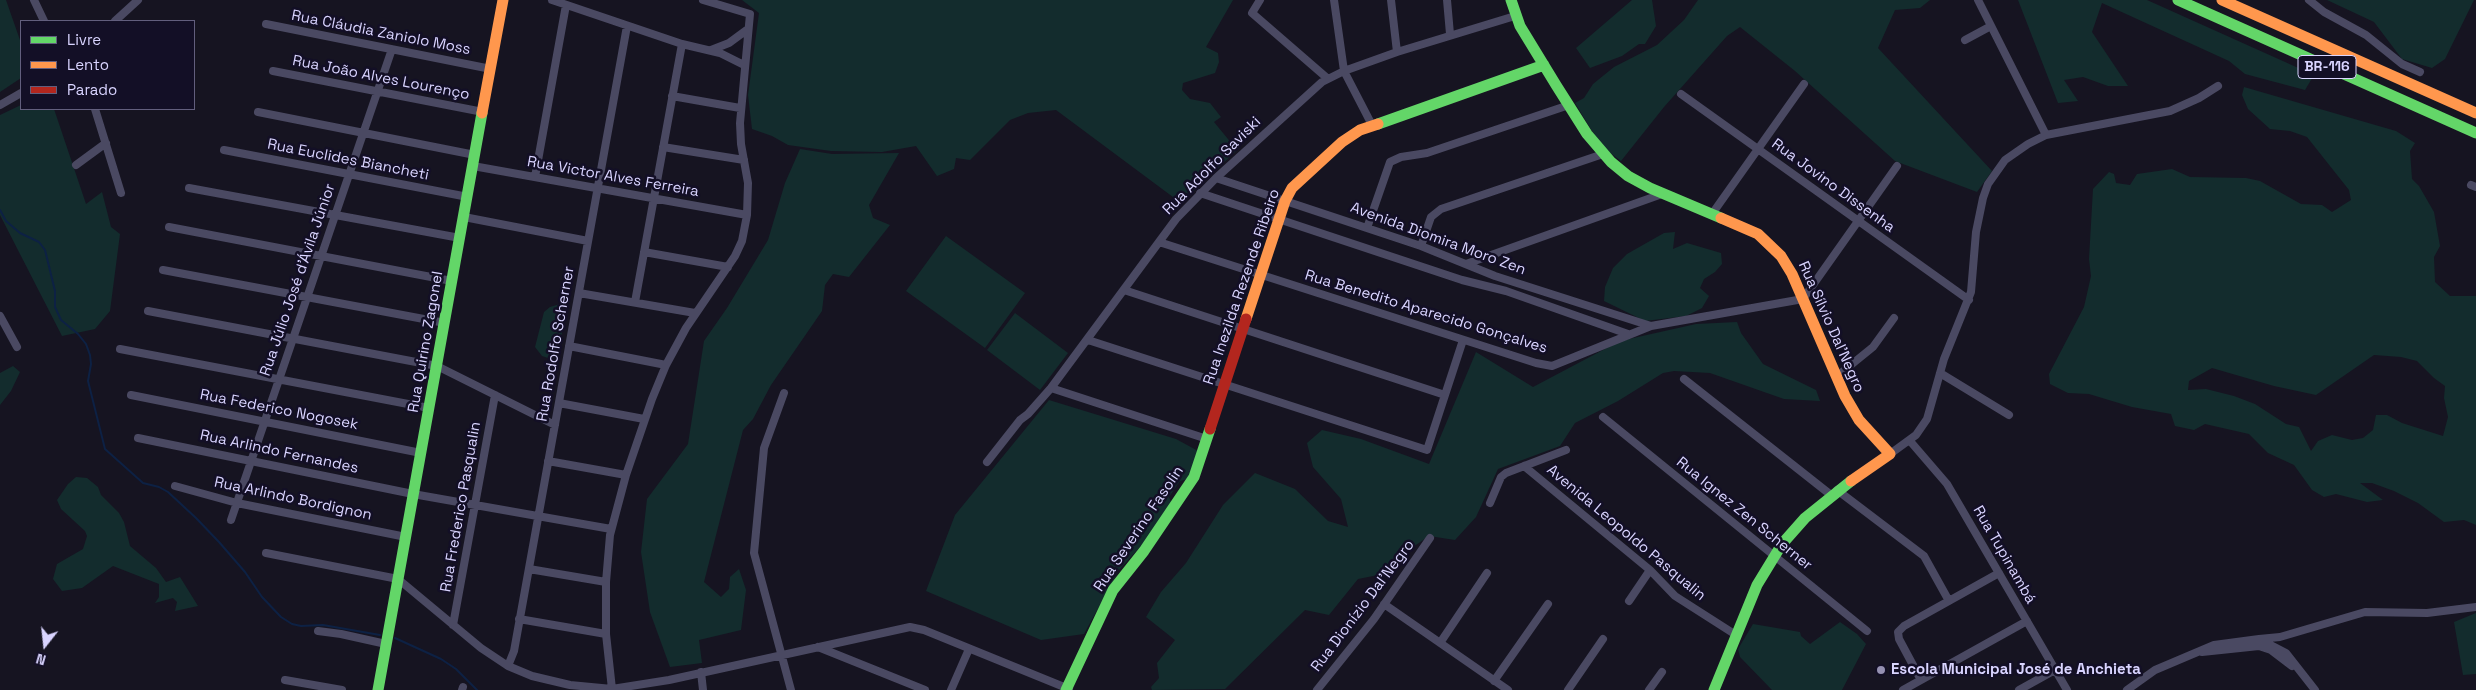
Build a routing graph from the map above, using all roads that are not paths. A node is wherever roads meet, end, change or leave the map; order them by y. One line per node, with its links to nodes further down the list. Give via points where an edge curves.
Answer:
1 (34, 0): 17 (street)
2 (138, 0): 18 (street)
3 (503, 0): 31 (main road, Rua Quirino Zagonel)
4 (552, 0): 15 (street)
5 (703, 0): 22 (street, via 750,14)
6 (1260, 0): 35 (street, via 1252,13)
7 (1334, 0): 33 (street)
8 (1391, 0): 28 (street)
9 (1447, 0): 23 (street)
10 (1511, 0): 16 (main road, Rua Sílvio Dal'Negro)
11 (1978, 0): 21 (street)
12 (2178, 0): 51 (main road, BR-116)
13 (2222, 0): 48 (main road, BR-116)
14 (2309, 0): 34 (street, via 2366,35 2402,64)
15 (566, 5): 20 (street); 63 (street)
16 (1515, 16): 23 (street, Rua Adolfo Saviski); 30 (main road, Rua Sílvio Dal'Negro)
17 (44, 20)
18 (116, 20)
19 (266, 24): 26 (street, Rua Cláudia Zaniolo Moss)
20 (628, 26): 25 (street); 66 (street, Rua Rodolfo Scherner)
21 (1991, 26): 24 (street); 52 (street)
22 (748, 29): 27 (street, via 729,43); 29 (street)
23 (1450, 34): 28 (street, Rua Adolfo Saviski)
24 (1964, 40)
25 (682, 44): 27 (street); 41 (street)
26 (392, 49): 31 (street, Rua Cláudia Zaniolo Moss); 38 (street, Rua Júlio José d'Ávila Júnior)
27 (710, 50): 29 (street)
28 (1397, 52): 33 (street, Rua Adolfo Saviski)
29 (744, 65): 44 (street)
30 (1544, 65): 43 (main road, Rua Sílvio Dal'Negro); 49 (main road, Rua Inezilda Rezende Ribeiro)
31 (491, 69): 47 (main road, Rua Quirino Zagonel)
32 (273, 71): 38 (street, Rua João Alves Lourenço)
33 (1344, 71): 35 (street, Rua Adolfo Saviski); 49 (street)
34 (2420, 72)
35 (1328, 78): 64 (street, Rua Adolfo Saviski)
36 (1804, 84): 55 (street)
37 (2218, 86): 52 (street, via 2170,111)
38 (378, 91): 47 (street, Rua João Alves Lourenço); 50 (street, Rua Júlio José d'Ávila Júnior)
39 (20, 94): 42 (street)
40 (1681, 94): 55 (street, Rua Jovino Dissenha)
41 (672, 96): 44 (street); 54 (street)
42 (0, 104)
43 (1569, 105): 57 (main road, Rua Sílvio Dal'Negro); 80 (street, via 1427,154 1401,157 1390,162)
44 (740, 108): 59 (street)
45 (95, 110): 53 (street)
46 (258, 112): 50 (street, Rua Victor Alves Ferreira)
47 (483, 112): 58 (main road, Rua Quirino Zagonel)
48 (2476, 113)
49 (1372, 125): 72 (main road, Rua Inezilda Rezende Ribeiro, via 1342,142 1296,183)
50 (363, 132): 58 (street, Rua Victor Alves Ferreira); 62 (street, Rua Júlio José d'Ávila Júnior)
51 (2476, 133)
52 (2046, 136): 97 (street, via 2005,160 1988,184 1979,214)
53 (106, 143): 60 (street); 67 (street)
54 (663, 147): 59 (street); 71 (street)
55 (1758, 149): 73 (street); 78 (street, Rua Jovino Dissenha)
56 (224, 150): 62 (street, Rua Euclides Biancheti)
57 (1604, 154): 69 (main road, Rua Sílvio Dal'Negro, via 1628,176); 84 (street, via 1441,209 1431,217)
58 (474, 160): 63 (street, Rua Victor Alves Ferreira); 70 (main road, Rua Quirino Zagonel)
59 (744, 160): 75 (street, via 748,184)
60 (76, 165)
61 (1897, 166): 78 (street)
62 (349, 174): 70 (street, Rua Euclides Biancheti); 74 (street, Rua Júlio José d'Ávila Júnior)
63 (535, 177): 66 (street, Rua Victor Alves Ferreira)
64 (1216, 178): 68 (street, Rua Adolfo Saviski); 72 (street, Avenida Diomira Moro Zen)
65 (189, 188): 74 (street)
66 (598, 188): 71 (street, Rua Victor Alves Ferreira); 82 (street, Rua Rodolfo Scherner)
67 (121, 192)
68 (1200, 194): 77 (street, Avenida Diomira Moro Zen); 83 (street, Rua Adolfo Saviski)
69 (1662, 194): 73 (main road, Rua Sílvio Dal'Negro); 87 (street)
70 (468, 197): 76 (main road, Rua Quirino Zagonel)
71 (654, 198): 75 (street, Rua Victor Alves Ferreira); 85 (street)
72 (1285, 200): 77 (main road, Rua Inezilda Rezende Ribeiro); 80 (street, Avenida Diomira Moro Zen)
73 (1712, 214): 96 (main road, Rua Sílvio Dal'Negro, via 1747,228 1774,248 1788,265)
74 (335, 215): 81 (street); 86 (street, Rua Júlio José d'Ávila Júnior)
75 (747, 215): 88 (street, via 739,248)
76 (464, 217): 81 (main road, Rua Quirino Zagonel); 82 (street)
77 (1279, 220): 90 (main road, Rua Inezilda Rezende Ribeiro); 91 (street, Avenida Diomira Moro Zen)
78 (1858, 221): 96 (street); 97 (street, Rua Jovino Dissenha)
79 (169, 227): 86 (street)
80 (1367, 228): 84 (street, Avenida Diomira Moro Zen)
81 (460, 238): 92 (main road, Rua Quirino Zagonel)
82 (588, 242): 94 (street, Rua Rodolfo Scherner)
83 (1159, 242): 90 (street, Rua Benedito Aparecido Gonçalves); 93 (street, Rua Adolfo Saviski)
84 (1421, 246): 87 (street, Avenida Diomira Moro Zen)
85 (644, 252): 88 (street); 98 (street)
86 (321, 256): 92 (street); 95 (street, Rua Júlio José d'Ávila Júnior)
87 (1466, 264): 91 (street); 104 (street, Avenida Diomira Moro Zen)
88 (728, 267): 100 (street)
89 (163, 270): 95 (street)
90 (1261, 275): 105 (main road, Rua Inezilda Rezende Ribeiro); 109 (street, Rua Benedito Aparecido Gonçalves)
91 (1462, 280): 106 (street, Avenida Diomira Moro Zen, via 1506,291)
92 (452, 281): 103 (main road, Rua Quirino Zagonel)
93 (1124, 290): 105 (street); 108 (street, Rua Adolfo Saviski)
94 (579, 293): 98 (street); 110 (street, Rua Rodolfo Scherner)
95 (307, 297): 103 (street); 107 (street, Rua Júlio José d'Ávila Júnior)
96 (1803, 299): 104 (street, Rua Benedito Aparecido Gonçalves); 116 (main road, Rua Sílvio Dal'Negro)
97 (1969, 300): 115 (street)
98 (635, 302): 100 (street)
99 (148, 311): 107 (street)
100 (695, 313): 113 (street)
101 (0, 316): 111 (street)
102 (1894, 318): 116 (street, via 1873,347)
103 (445, 323): 114 (main road, Rua Quirino Zagonel)
104 (1651, 326): 106 (street, Rua Benedito Aparecido Gonçalves)
105 (1243, 329): 119 (main road, Rua Inezilda Rezende Ribeiro); 124 (street)
106 (1628, 334): 109 (street, Rua Benedito Aparecido Gonçalves, via 1552,366)
107 (293, 339): 114 (street); 117 (street, Rua Júlio José d'Ávila Júnior)
108 (1088, 340): 119 (street); 120 (street, Rua Adolfo Saviski)
109 (1463, 340): 124 (street)
110 (569, 346): 113 (street); 125 (street, Rua Rodolfo Scherner)
111 (17, 347)
112 (120, 349): 117 (street)
113 (666, 365): 129 (street)
114 (437, 366): 123 (street); 126 (main road, Rua Quirino Zagonel)
115 (1940, 373): 127 (street); 134 (street, via 1927,419)
116 (1836, 376): 137 (main road, Rua Sílvio Dal'Negro, via 1859,420)
117 (279, 379): 126 (street); 130 (street, Rua Júlio José d'Ávila Júnior)
118 (1684, 379): 144 (street)
119 (1225, 385): 124 (street, via 1427,450); 133 (main road, Rua Inezilda Rezende Ribeiro)
120 (1052, 388): 133 (street); 140 (street, Rua Adolfo Saviski, via 1020,420)
121 (784, 394): 183 (street, via 764,448 754,554)
122 (131, 395): 130 (street, Rua Federico Nogosek)
123 (495, 395): 131 (street); 148 (street, Rua Frederico Pasqualin)
124 (1445, 395)
125 (559, 403): 129 (street); 131 (street, Rua Rodolfo Scherner)
126 (429, 408): 136 (main road, Rua Quirino Zagonel)
127 (2009, 415)
128 (1603, 417): 155 (street, Rua Ignez Zen Scherner)
129 (644, 419): 142 (street)
130 (265, 421): 136 (street, Rua Federico Nogosek); 138 (street, Rua Júlio José d'Ávila Júnior)
131 (555, 425): 139 (street, Rua Rodolfo Scherner)
132 (138, 438): 138 (street, Rua Arlindo Fernandes)
133 (1207, 438): 194 (main road, Rua Severino Fasolin, via 1189,485 1111,595)
134 (1910, 441): 137 (street); 159 (street, Rua Tupinambá, via 1942,477)
135 (1566, 450): 141 (street)
136 (421, 453): 145 (main road, Rua Quirino Zagonel)
137 (1890, 454): 144 (main road)
138 (251, 461): 145 (street, Rua Arlindo Fernandes); 146 (street, Rua Júlio José d'Ávila Júnior)
139 (548, 461): 142 (street); 149 (street, Rua Rodolfo Scherner)
140 (987, 462)
141 (1524, 466): 147 (street, via 1501,477); 157 (street, Avenida Leopoldo Pasqualin)
142 (626, 475): 151 (street)
143 (175, 486): 146 (street, Rua Arlindo Bordignon)
144 (1834, 492): 155 (main road, via 1805,518); 163 (street, via 1924,556)
145 (414, 494): 148 (street, Rua Arlindo Fernandes); 152 (main road, Rua Quirino Zagonel)
146 (237, 503): 150 (street, Rua Júlio José d'Ávila Júnior); 152 (street, Rua Arlindo Bordignon)
147 (1490, 503)
148 (475, 505): 149 (street, Rua Arlindo Fernandes); 169 (street, Rua Frederico Pasqualin)
149 (538, 516): 151 (street, Rua Arlindo Fernandes); 156 (street, Rua Rodolfo Scherner)
150 (231, 520)
151 (611, 529): 161 (street)
152 (406, 537): 160 (main road, Rua Quirino Zagonel)
153 (1430, 538): 164 (street, Rua Dionízio Dal'Negro)
154 (266, 553): 160 (street)
155 (1773, 556): 171 (street, Rua Ignez Zen Scherner); 174 (main road)
156 (529, 569): 161 (street); 167 (street, Rua Rodolfo Scherner)
157 (1650, 570): 162 (street); 174 (street, Avenida Leopoldo Pasqualin, via 1683,602)
158 (1488, 573): 179 (street)
159 (1999, 573): 163 (street); 168 (street, Rua Tupinambá)
160 (398, 579): 169 (street); 180 (main road, Rua Quirino Zagonel)
161 (606, 582): 172 (street)
162 (1629, 601)
163 (1949, 601): 191 (street, via 1898,632)
164 (1384, 604): 179 (street); 201 (street, Rua Dionízio Dal'Negro)
165 (1548, 604): 192 (street)
166 (2476, 607): 173 (street, via 2427,613 2364,612)
167 (519, 619): 172 (street); 185 (street, Rua Rodolfo Scherner)
168 (2027, 621): 186 (street, Rua Tupinambá); 191 (street)
169 (453, 625): 185 (street)
170 (318, 631): 180 (street)
171 (1867, 632)
172 (606, 634): 193 (street)
173 (2290, 634): 175 (street); 184 (street, via 2285,646)
174 (1736, 635): 205 (main road)
175 (2280, 637): 177 (street); 178 (street)
176 (1603, 639): 203 (street)
177 (2258, 642): 178 (street); 189 (street); 209 (street, via 2198,652 2155,670)
178 (2267, 642): 184 (street)
179 (1440, 643): 192 (street)
180 (386, 644): 196 (main road, Rua Quirino Zagonel)
181 (818, 647): 182 (street, via 910,627); 183 (street); 199 (street)
182 (969, 649): 194 (street); 200 (street)
183 (781, 655): 187 (street); 198 (street)
184 (2291, 658): 189 (street)
185 (508, 666): 193 (street, via 552,681)
186 (2055, 670): 207 (street); 208 (street, Rua Tupinambá)
187 (701, 672): 193 (street); 197 (street)
188 (1662, 672): 204 (street)
189 (2301, 674): 210 (street)
190 (285, 680): 195 (street)
191 (1921, 680): 206 (street)
192 (1494, 681): 202 (street)
193 (612, 689)
194 (1068, 689)
195 (342, 690)
196 (378, 690)
197 (703, 690)
198 (791, 690)
199 (925, 690)
200 (951, 690)
201 (1317, 690)
202 (1508, 690)
203 (1568, 690)
204 (1649, 690)
205 (1714, 690)
206 (1903, 690)
207 (2019, 690)
208 (2067, 690)
209 (2127, 690)
210 (2315, 690)

